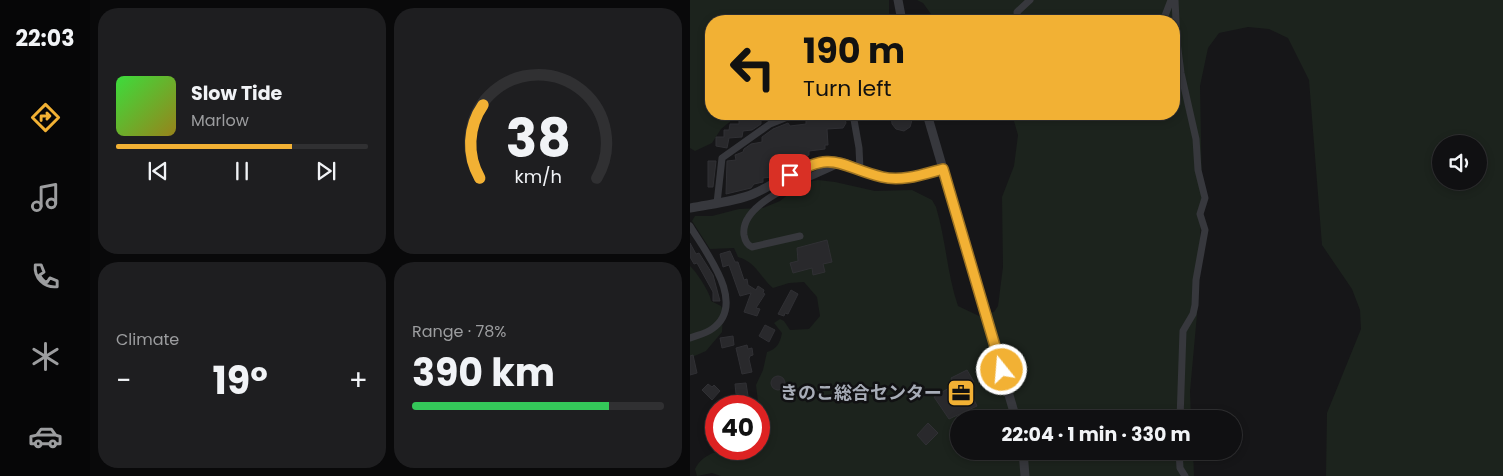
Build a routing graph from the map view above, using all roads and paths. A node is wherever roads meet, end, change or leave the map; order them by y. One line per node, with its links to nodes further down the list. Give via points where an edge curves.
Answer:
1 (898, 0): 5 (street)
2 (1030, 0): 6 (street)
3 (1171, 0): 7 (street)
4 (1175, 0): 8 (street)
5 (901, 15)
6 (1017, 15)
7 (1166, 15)
8 (1175, 15)
9 (1180, 73): 22 (street, via 1196,139 1198,170 1205,198 1200,214 1205,230 1195,305 1182,337)
10 (780, 120): 16 (street, via 722,158)
11 (854, 120): 14 (street)
12 (929, 120): 15 (street)
13 (842, 162): 14 (street); 16 (street, via 823,161 807,166 750,196); 19 (street, via 761,203 748,215 744,230 746,242 752,247)
14 (860, 169): 15 (street, via 892,178)
15 (943, 169): 21 (street)
16 (717, 203): 17 (street)
17 (690, 208)
18 (690, 226): 20 (street, via 724,285 728,304 713,329)
19 (800, 236)
20 (690, 338)
21 (1013, 410)
22 (1180, 410)
23 (1024, 460): 25 (street)
24 (1180, 460): 26 (street)
25 (1025, 476)
26 (1185, 476)

